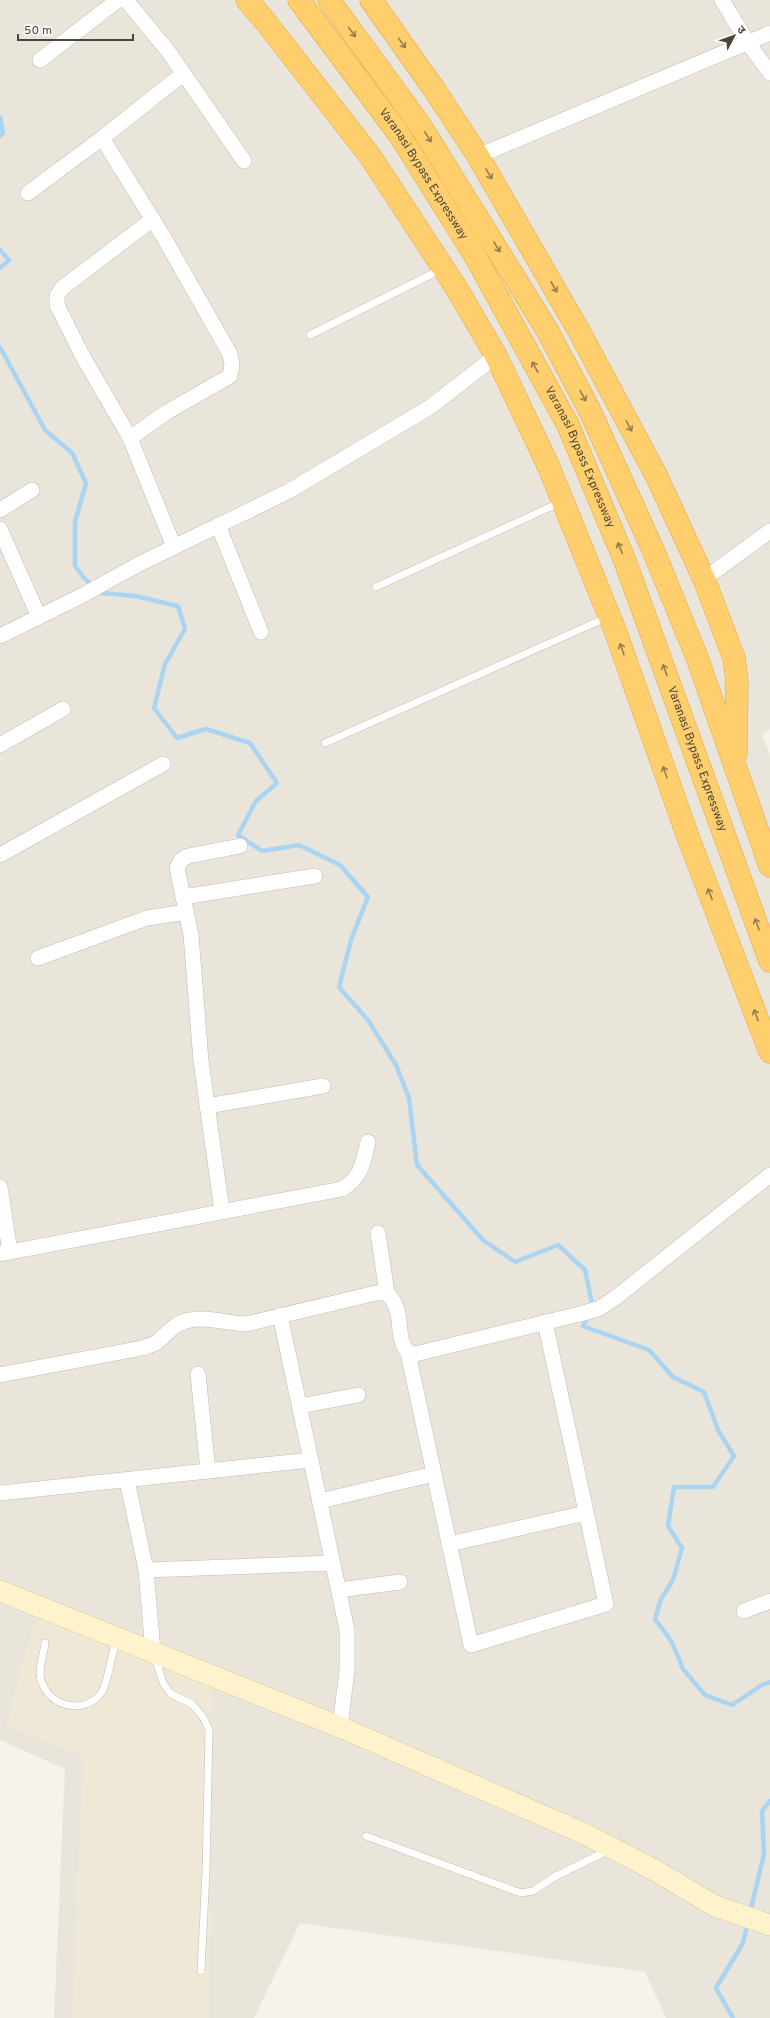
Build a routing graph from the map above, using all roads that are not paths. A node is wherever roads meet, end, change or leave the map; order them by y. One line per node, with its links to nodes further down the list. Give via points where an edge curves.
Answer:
1 (118, 0): 10 (street)
2 (126, 0): 12 (street, via 168,51)
3 (247, 0): 18 (highway, via 370,156)
4 (299, 0): 46 (highway, Varanasi Bypass Expressway, one-way to 4, via 625,561 568,425 474,254 403,140)
5 (329, 0): 39 (highway, Varanasi Bypass Expressway, one-way to 39, via 424,132 547,330 589,409 654,552 698,660)
6 (371, 0): 14 (highway, one-way to 14, via 434,88)
7 (722, 0): 9 (street)
8 (770, 33): 9 (street)
9 (748, 43): 11 (street); 14 (street)
10 (40, 60)
11 (770, 73)
12 (183, 74): 13 (street); 15 (street)
13 (102, 138): 16 (street); 17 (street)
14 (478, 156): 29 (highway, one-way to 29, via 575,324 652,469)
15 (244, 161)
16 (28, 194)
17 (153, 219): 21 (street, via 62,288 57,296 57,305 71,333); 21 (street, via 230,354 232,365 230,376 167,412)
18 (443, 269): 19 (lane); 20 (highway)
19 (310, 335)
20 (496, 356): 23 (highway); 25 (street, via 430,407 289,491)
21 (130, 438): 28 (street)
22 (32, 490): 24 (street)
23 (563, 501): 30 (lane); 31 (highway)
24 (0, 510)
25 (218, 526): 28 (street); 33 (street)
26 (0, 529): 32 (street)
27 (770, 531): 29 (street)
28 (174, 547): 32 (street)
29 (704, 579): 39 (highway, via 734,658 737,681)
30 (376, 587)
31 (610, 616): 36 (lane); 47 (highway, one-way to 31, via 687,834)
32 (39, 617): 34 (street)
33 (261, 632)
34 (0, 636)
35 (63, 709): 37 (street)
36 (325, 743)
37 (0, 745)
38 (163, 764): 41 (street)
39 (736, 769): 42 (highway, Varanasi Bypass Expressway)
40 (240, 846): 44 (street, via 188,856 181,860 177,868)
41 (0, 855)
42 (770, 866)
43 (315, 876): 44 (street)
44 (185, 904): 45 (street); 49 (street, via 191,935)
45 (38, 958)
46 (770, 960)
47 (770, 1052)
48 (323, 1086): 49 (street)
49 (207, 1106): 53 (street)
50 (368, 1142): 53 (street, via 356,1179 342,1188)
51 (770, 1175): 58 (street, via 616,1298 600,1308)
52 (0, 1187): 55 (street)
53 (222, 1211): 55 (street)
54 (378, 1233): 56 (street)
55 (5, 1253)
56 (387, 1293): 57 (street, via 376,1293); 59 (street, via 399,1310 401,1338)
57 (280, 1315): 61 (street, via 246,1324 204,1318 180,1323 156,1342 142,1348); 63 (street)
58 (545, 1322): 59 (street, via 415,1354); 70 (street)
59 (408, 1353): 66 (street)
60 (198, 1374): 65 (street)
61 (0, 1375)
62 (358, 1395): 63 (street)
63 (300, 1406): 64 (street)
64 (311, 1460): 65 (street); 69 (street)
65 (208, 1471): 67 (street)
66 (434, 1474): 69 (street); 71 (street)
67 (127, 1480): 68 (street); 73 (street)
68 (0, 1493)
69 (320, 1501): 72 (street)
70 (586, 1513): 71 (street); 71 (street, via 606,1604 471,1644)
71 (449, 1544)
72 (333, 1563): 73 (street); 75 (street)
73 (146, 1570): 81 (street)
74 (400, 1582): 75 (street)
75 (339, 1590): 82 (street, via 349,1647)
76 (0, 1591): 79 (street)
77 (770, 1601): 78 (street)
78 (744, 1611)
79 (116, 1637): 80 (lane, via 103,1691 93,1701 80,1706 67,1706 51,1699 44,1687 40,1673); 81 (street)
80 (45, 1643)
81 (154, 1652): 82 (street); 86 (lane, via 163,1683 171,1694 192,1704 208,1730 206,1872)
82 (340, 1727): 84 (street)
83 (366, 1836): 84 (lane, via 521,1894 533,1891 556,1876)
84 (612, 1848): 85 (street, via 715,1906)
85 (770, 1925)
86 (201, 1971)

